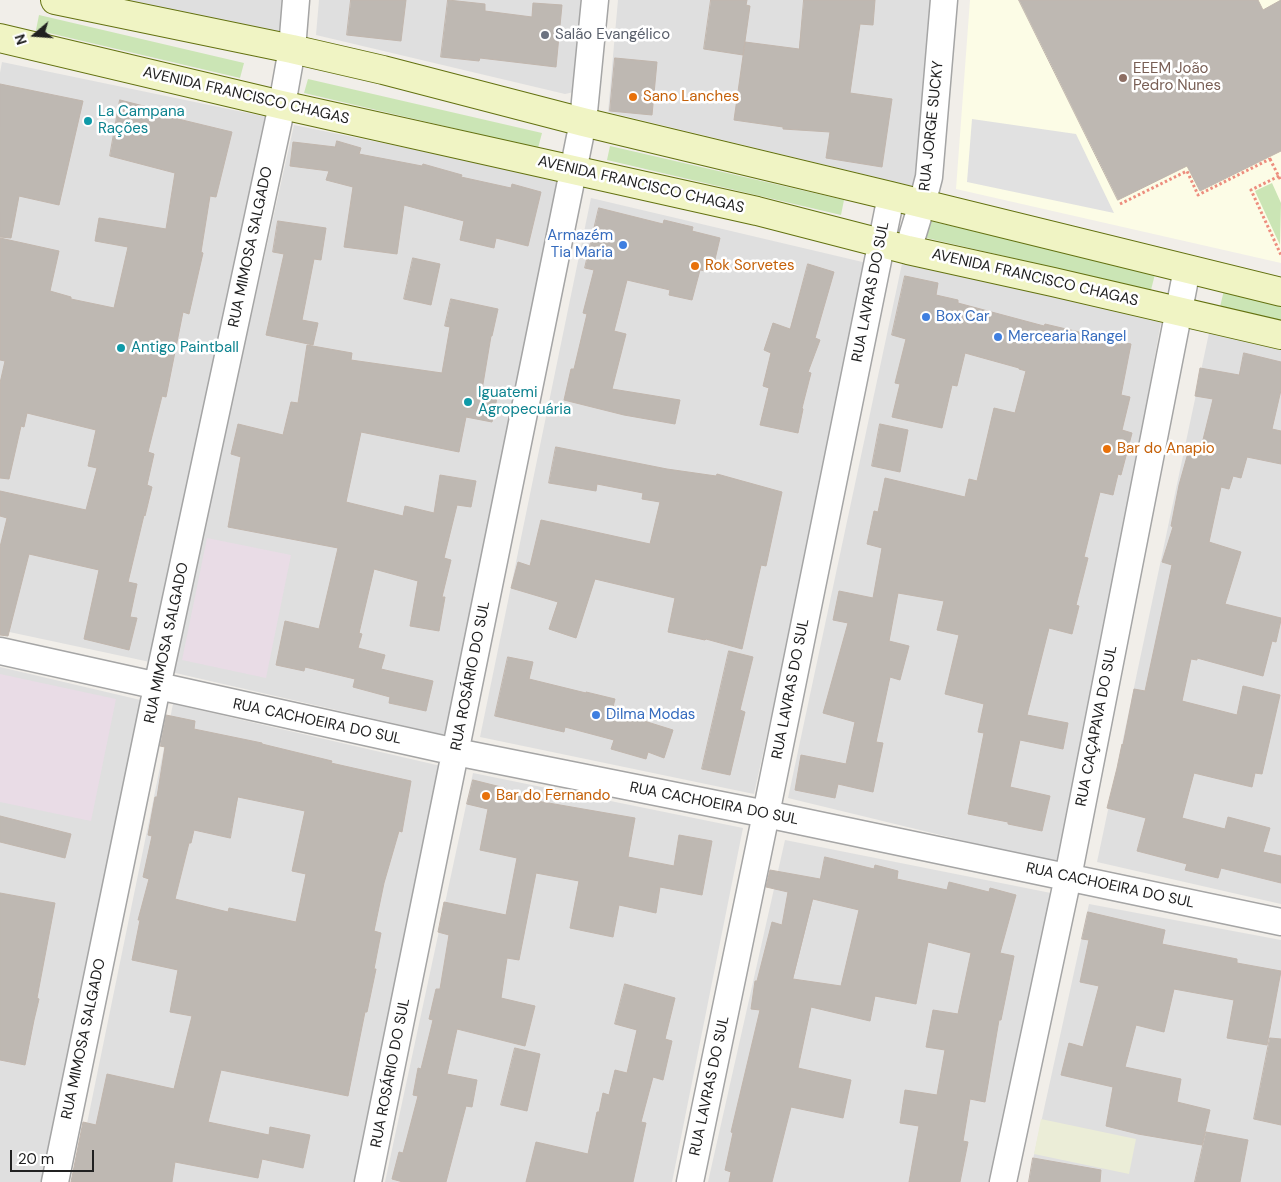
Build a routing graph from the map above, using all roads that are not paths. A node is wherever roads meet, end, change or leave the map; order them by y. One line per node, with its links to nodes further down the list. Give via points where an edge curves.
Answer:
1 (55, 0): 6 (main road)
2 (296, 0): 6 (street, RUA MIMOSA SALGADO)
3 (595, 0): 8 (street, RUA ROSÁRIO DO SUL)
4 (944, 0): 11 (street, RUA JORGE SUCKY, via 929,177)
5 (0, 38): 7 (main road, AVENIDA FRANCISCO CHAGAS)
6 (292, 49): 7 (street, RUA MIMOSA SALGADO); 8 (main road)
7 (282, 105): 9 (main road, AVENIDA FRANCISCO CHAGAS); 19 (street, RUA MIMOSA SALGADO)
8 (583, 122): 9 (street, RUA ROSÁRIO DO SUL); 10 (main road)
9 (573, 170): 12 (main road, AVENIDA FRANCISCO CHAGAS); 20 (street, RUA ROSÁRIO DO SUL)
10 (891, 196): 11 (main road); 12 (street, RUA LAVRAS DO SUL)
11 (922, 204): 13 (street, RUA JORGE SUCKY); 14 (main road)
12 (882, 243): 13 (main road, AVENIDA FRANCISCO CHAGAS); 21 (street, RUA LAVRAS DO SUL)
13 (908, 250): 16 (main road, AVENIDA FRANCISCO CHAGAS)
14 (1187, 269): 15 (main road); 16 (street, RUA CAÇAPAVA DO SUL)
15 (1281, 292)
16 (1178, 311): 17 (main road, AVENIDA FRANCISCO CHAGAS); 22 (street, RUA CAÇAPAVA DO SUL)
17 (1281, 335)
18 (0, 651): 19 (street, RUA CACHOEIRA DO SUL)
19 (157, 687): 20 (street, RUA CACHOEIRA DO SUL); 24 (street, RUA MIMOSA SALGADO)
20 (456, 752): 21 (street, RUA CACHOEIRA DO SUL); 25 (street, RUA ROSÁRIO DO SUL)
21 (766, 814): 22 (street, RUA CACHOEIRA DO SUL); 26 (street, RUA LAVRAS DO SUL)
22 (1068, 877): 23 (street, RUA CACHOEIRA DO SUL); 27 (street, RUA CAÇAPAVA DO SUL)
23 (1281, 922)
24 (55, 1182)
25 (368, 1182)
26 (690, 1182)
27 (1003, 1182)

